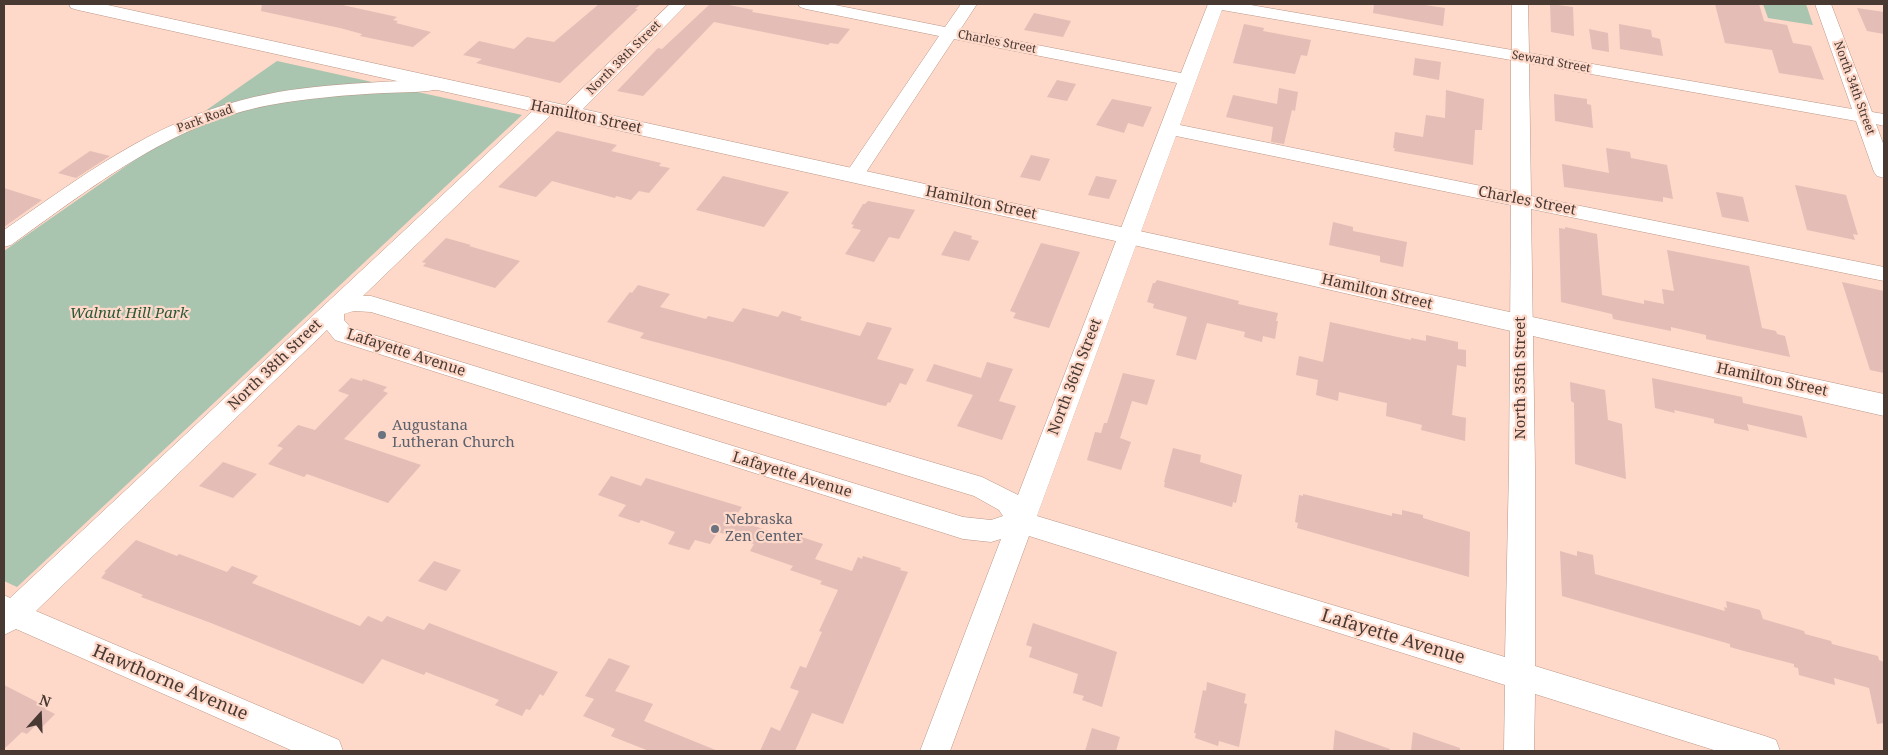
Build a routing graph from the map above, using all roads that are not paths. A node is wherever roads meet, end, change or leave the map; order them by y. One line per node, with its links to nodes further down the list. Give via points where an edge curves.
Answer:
1 (78, 4): 11 (main road, Hamilton Street)
2 (679, 4): 12 (street, North 38th Street)
3 (806, 4): 8 (street, Charles Street)
4 (969, 4): 8 (street)
5 (1217, 4): 9 (street, Seward Street); 10 (street, North 36th Street)
6 (1520, 4): 9 (street, North 35th Street)
7 (1823, 4): 13 (street, North 34th Street)
8 (949, 32): 10 (street, Charles Street); 17 (street)
9 (1520, 57): 13 (street, Seward Street); 18 (street, North 35th Street)
10 (1187, 80): 15 (street, North 36th Street)
11 (438, 84): 12 (main road, Hamilton Street); 20 (street, Park Road, via 284,97 246,104 206,117 164,134 129,154)
12 (557, 111): 17 (main road, Hamilton Street); 22 (street, North 38th Street)
13 (1864, 116): 14 (street, Seward Street); 16 (street, North 34th Street)
14 (1884, 120)
15 (1169, 129): 18 (street, Charles Street); 19 (street, North 36th Street)
16 (1884, 172)
17 (854, 176): 19 (main road, Hamilton Street)
18 (1521, 200): 21 (street, Charles Street); 23 (street, North 35th Street)
19 (1129, 236): 23 (main road, Hamilton Street); 27 (street, North 36th Street)
20 (4, 240)
21 (1884, 274)
22 (333, 310): 24 (street, Lafayette Avenue, via 353,303 371,304); 26 (street, Lafayette Avenue, via 333,322 343,334); 28 (street, North 38th Street)
23 (1521, 325): 25 (main road, Hamilton Street); 29 (street, North 35th Street)
24 (676, 396): 26 (street); 27 (street, Lafayette Avenue, via 982,488 1008,502)
25 (1884, 405)
26 (651, 431): 27 (street, Lafayette Avenue, via 963,528 991,531)
27 (1021, 522): 29 (street, Lafayette Avenue); 31 (street, North 36th Street)
28 (7, 614): 30 (street, Hawthorne Avenue)
29 (1520, 677): 32 (street, North 35th Street); 33 (street, Lafayette Avenue)
30 (328, 751)
31 (935, 751)
32 (1519, 751)
33 (1765, 751)

